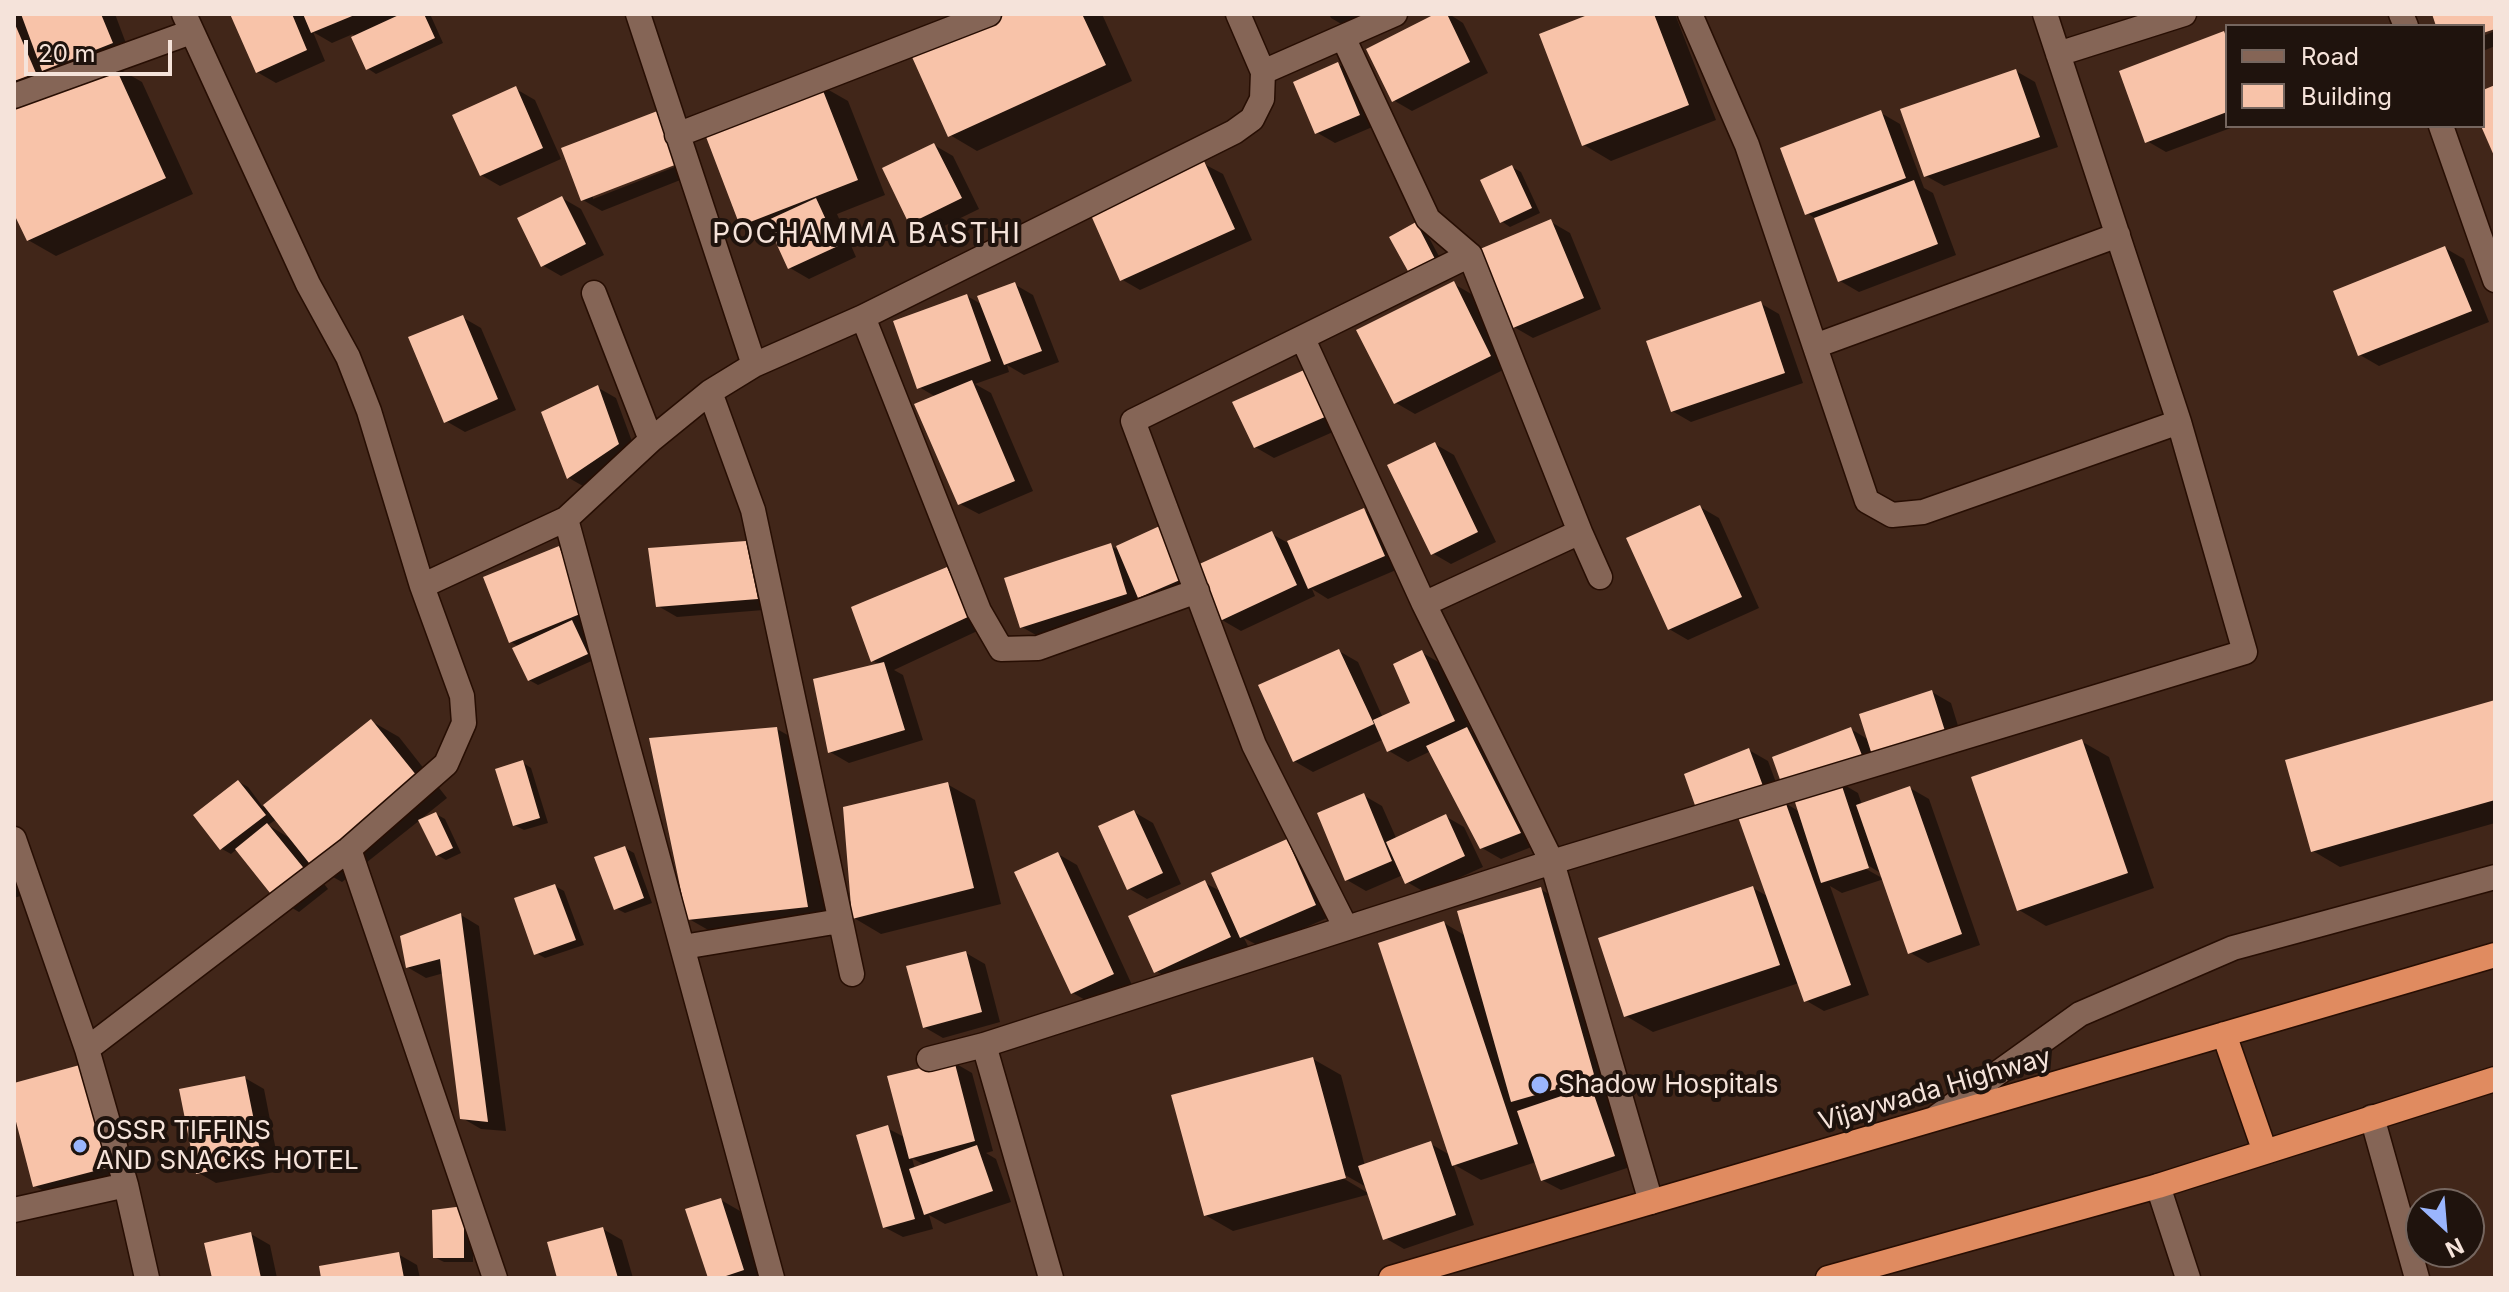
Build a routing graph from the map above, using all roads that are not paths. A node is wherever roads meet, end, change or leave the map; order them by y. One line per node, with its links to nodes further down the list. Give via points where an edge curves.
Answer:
1 (638, 14): 14 (street)
2 (989, 14): 14 (street)
3 (1238, 14): 11 (street)
4 (1395, 14): 9 (street)
5 (1690, 14): 21 (street, via 1747,145)
6 (2045, 14): 10 (street)
7 (2184, 14): 10 (street)
8 (187, 23): 12 (street); 29 (street, via 308,284 348,357)
9 (1343, 37): 11 (street); 16 (street, via 1428,219)
10 (2058, 54): 15 (street)
11 (1263, 72): 19 (street, via 1262,99 1252,119 1234,132)
12 (14, 96)
13 (2442, 128): 17 (street)
14 (677, 135): 22 (street)
15 (2118, 235): 21 (street); 24 (street)
16 (1470, 255): 20 (street); 27 (street)
17 (2495, 280)
18 (594, 293): 25 (street)
19 (863, 317): 22 (street); 30 (street, via 979,611 1001,649 1038,648)
20 (1303, 339): 30 (street, via 1133,421); 31 (street)
21 (1815, 346): 24 (street, via 1867,501 1892,515 1923,512)
22 (754, 365): 23 (street)
23 (710, 392): 25 (street); 36 (street, via 753,510)
24 (2179, 422): 34 (street, via 2245,652)
25 (651, 440): 26 (street)
26 (566, 519): 29 (street); 38 (street)
27 (1580, 532): 28 (street); 31 (street)
28 (1600, 577)
29 (422, 586): 33 (street, via 462,696 464,723 446,764)
30 (1197, 591): 37 (street, via 1254,745)
31 (1424, 604): 34 (street)
32 (14, 839): 43 (street)
33 (349, 849): 43 (street); 54 (street)
34 (1552, 862): 37 (street); 51 (street)
35 (2495, 877): 47 (street, via 2233,948 2080,1014)
36 (840, 921): 38 (street); 40 (street)
37 (1346, 928): 42 (street)
38 (683, 947): 55 (street)
39 (2495, 955): 41 (highway, Vijaywada Highway)
40 (852, 974)
41 (2224, 1034): 47 (highway, Vijaywada Highway); 48 (highway)
42 (984, 1045): 44 (street); 56 (street)
43 (87, 1049): 49 (street)
44 (929, 1059)
45 (2495, 1079): 46 (highway)
46 (2372, 1117): 48 (highway); 60 (street)
47 (1933, 1120): 51 (highway, Vijaywada Highway)
48 (2265, 1152): 50 (highway)
49 (126, 1185): 52 (street); 53 (street)
50 (2158, 1186): 58 (highway); 59 (street)
51 (1651, 1202): 57 (highway, Vijaywada Highway)
52 (14, 1210)
53 (147, 1278)
54 (495, 1278)
55 (772, 1278)
56 (1051, 1278)
57 (1391, 1278)
58 (1828, 1278)
59 (2188, 1278)
60 (2417, 1278)

